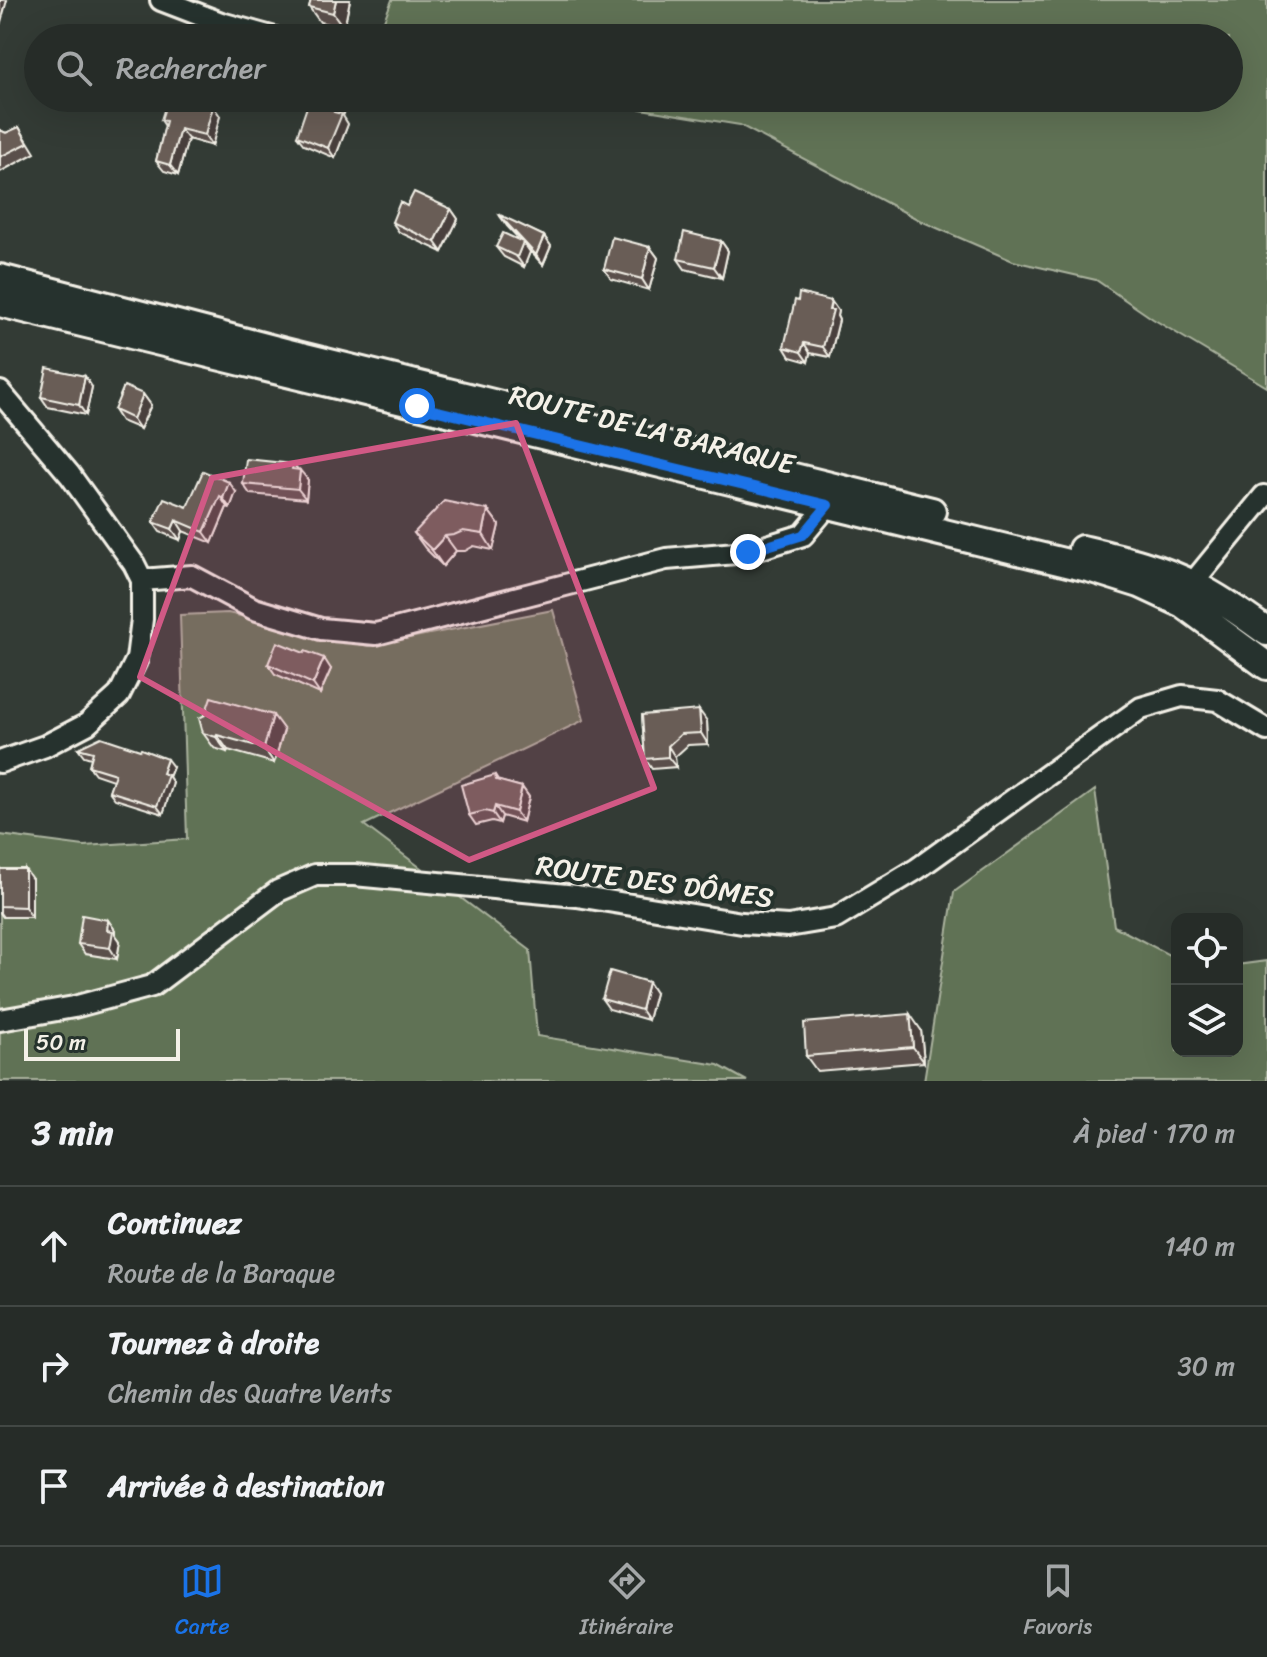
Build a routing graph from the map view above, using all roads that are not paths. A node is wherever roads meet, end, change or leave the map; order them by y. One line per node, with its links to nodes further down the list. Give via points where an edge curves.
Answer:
1 (161, 0): 2 (street)
2 (225, 24)
3 (0, 278): 6 (main road, ROUTE DE LA BARAQUE)
4 (0, 303): 6 (main road, ROUTE DE LA BARAQUE)
5 (0, 392): 8 (street, via 70,475)
6 (830, 496): 8 (street, via 803,535 748,552 666,559 376,634 321,629 254,609 192,576); 9 (main road, ROUTE DE LA BARAQUE, via 1137,562); 11 (main road, ROUTE DE LA BARAQUE, via 1140,584 1183,604)
7 (1264, 496): 9 (street)
8 (142, 580): 13 (street, via 137,659 119,695 87,724)
9 (1192, 584): 10 (main road, ROUTE DE LA BARAQUE)
10 (1267, 632)
11 (1267, 666)
12 (1267, 730): 14 (street, ROUTE DES DÔMES, via 1217,700 1182,696 1141,708 917,869 836,918 788,926 742,923 577,896 315,875 278,891 152,986)
13 (0, 762)
14 (0, 1020)

